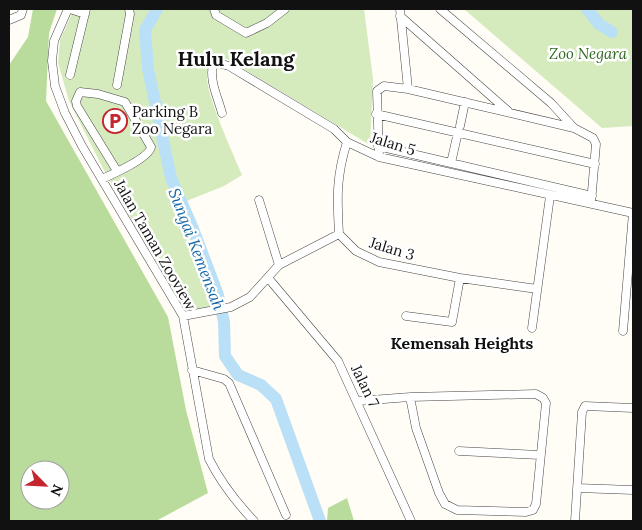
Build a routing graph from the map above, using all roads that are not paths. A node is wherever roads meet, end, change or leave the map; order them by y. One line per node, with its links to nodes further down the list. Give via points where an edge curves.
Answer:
1 (24, 9): 9 (street, via 21,15)
2 (69, 9): 7 (street); 25 (street, Jalan Taman Zooview, via 54,41 55,86 65,113)
3 (129, 9): 11 (street)
4 (214, 9): 5 (street, via 216,15 246,33)
5 (285, 9)
6 (440, 9): 17 (street, via 551,103)
7 (86, 12): 10 (street)
8 (400, 13): 12 (street); 14 (street)
9 (9, 20)
10 (70, 74)
11 (118, 85)
12 (408, 89): 13 (street); 16 (street, via 380,88 376,95)
13 (465, 102): 14 (street); 18 (street)
14 (509, 112): 17 (street)
15 (222, 113): 19 (street, Jalan 5, via 212,70 218,63 229,66 334,129)
16 (376, 114): 18 (street); 20 (street)
17 (574, 128): 23 (street, via 593,138 596,144)
18 (459, 129): 22 (street); 23 (street)
19 (347, 142): 21 (street, Jalan 5); 30 (street, via 337,186)
20 (378, 146): 21 (street); 22 (street, Jalan 5)
21 (379, 157): 26 (street, Jalan 5)
22 (451, 163): 27 (street, Jalan 5)
23 (595, 164): 27 (street)
24 (117, 171): 24 (street, via 148,153 151,147 124,102 80,92 77,106); 25 (street)
25 (102, 179): 36 (street, Jalan Taman Zooview)
26 (550, 196): 27 (street, Jalan 5); 35 (street)
27 (592, 199): 29 (street, Jalan 5)
28 (259, 200): 31 (street)
29 (633, 213): 34 (street)
30 (338, 234): 31 (street); 32 (street, Jalan 3, via 356,251 379,262)
31 (279, 265): 33 (street)
32 (460, 278): 35 (street, Jalan 3); 37 (street, via 452,322)
33 (269, 279): 36 (street, via 250,298 231,307); 42 (street, Jalan 7, via 338,361)
34 (631, 285): 39 (street)
35 (537, 289): 38 (street)
36 (183, 316): 40 (street, Jalan Taman Zooview)
37 (406, 316)
38 (532, 328)
39 (623, 331)
40 (192, 370): 48 (street, via 229,383); 49 (street, Jalan Taman Zooview, via 209,459 219,480)
41 (410, 397): 42 (street); 45 (street, via 536,394 546,403); 45 (street, via 416,428 439,493 445,504 457,510 533,510)
42 (358, 401): 50 (street, Jalan 7)
43 (633, 408): 46 (street, via 585,406)
44 (460, 451): 45 (street)
45 (540, 455)
46 (577, 488): 47 (street); 51 (street)
47 (633, 490)
48 (286, 515)
49 (254, 521)
50 (411, 521)
51 (575, 521)

